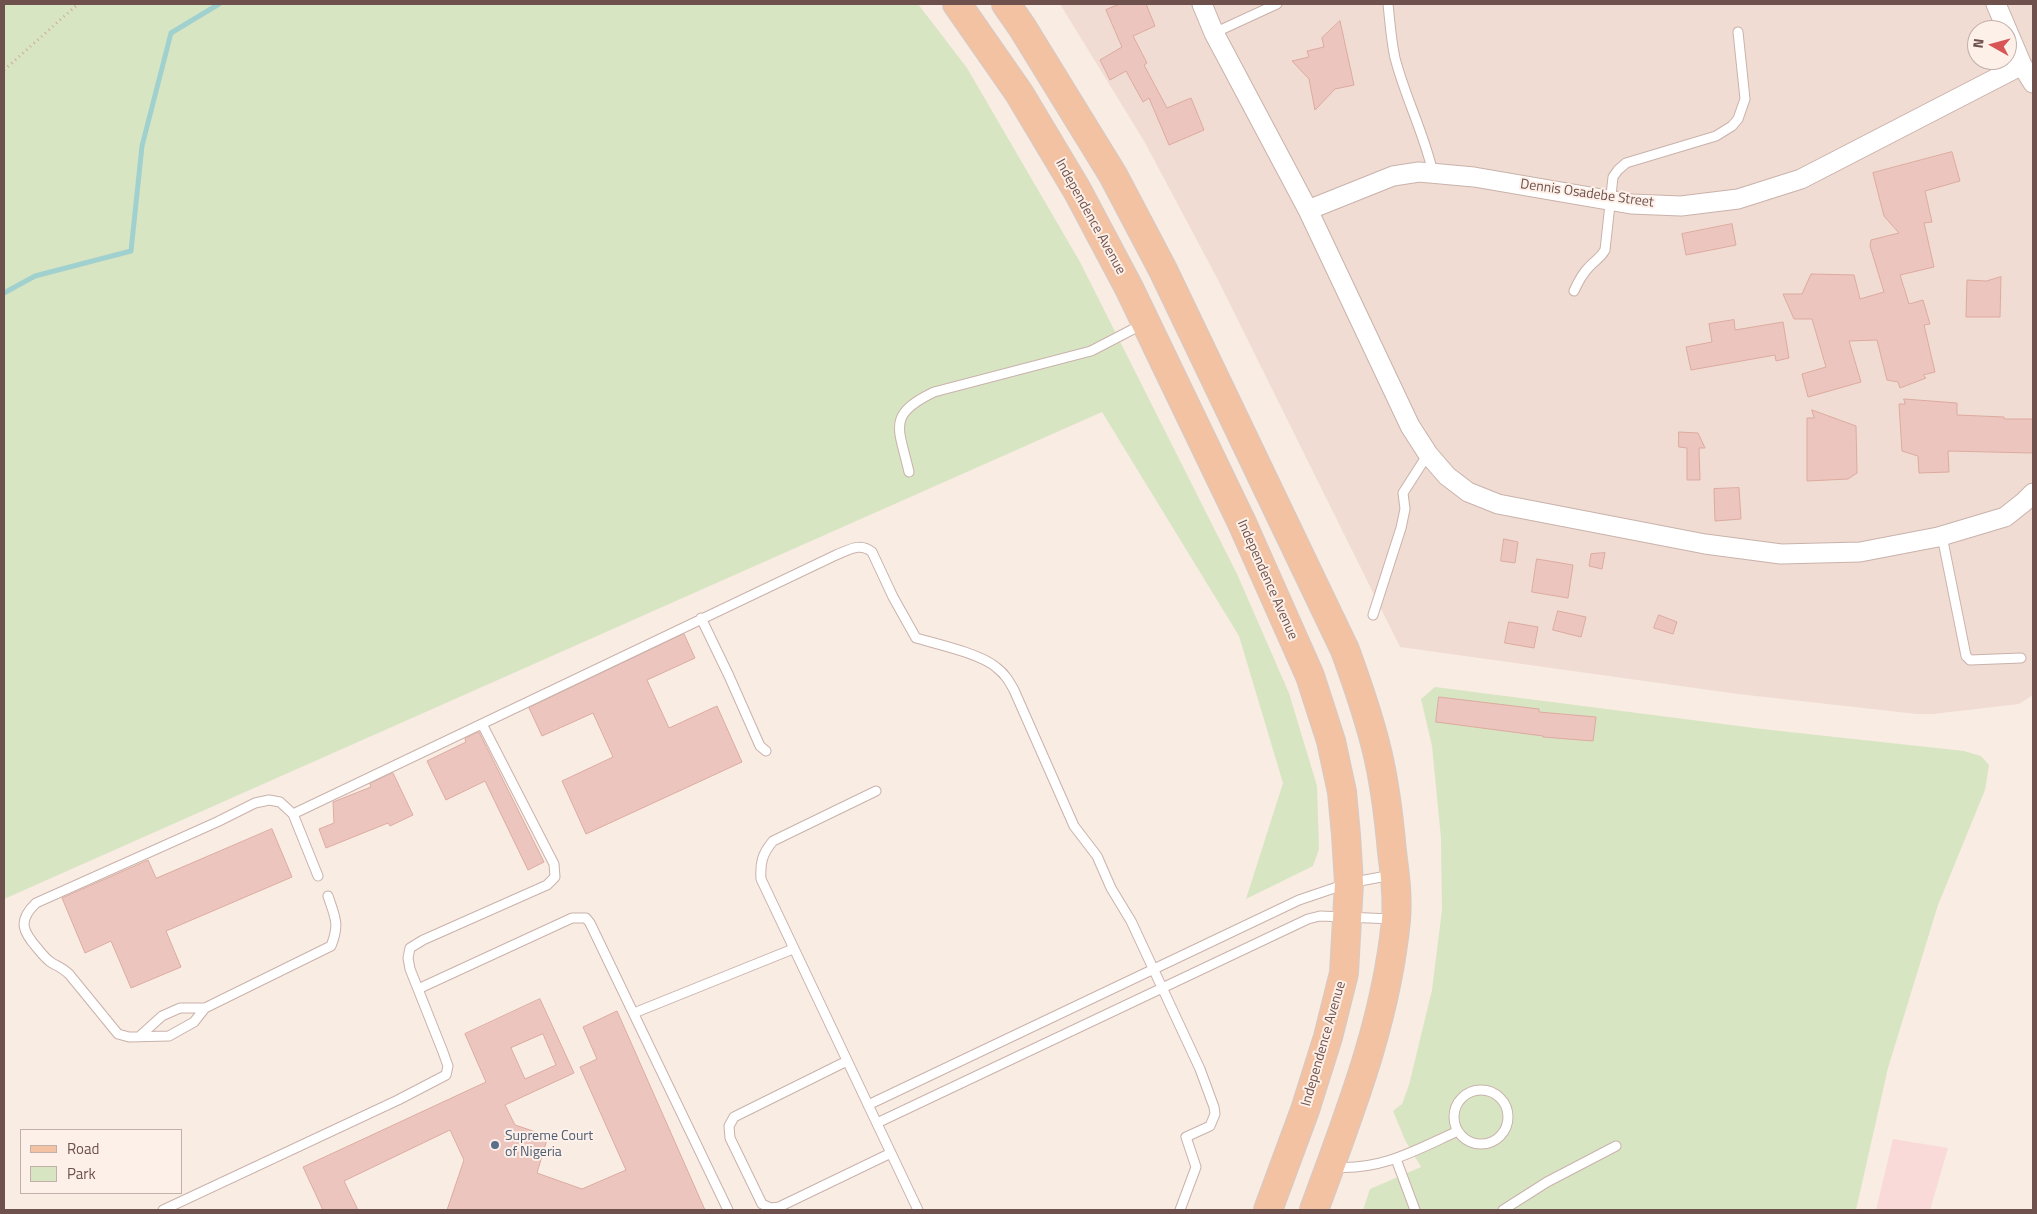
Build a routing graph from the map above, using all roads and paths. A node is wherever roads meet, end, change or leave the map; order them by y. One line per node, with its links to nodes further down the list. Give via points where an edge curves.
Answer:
1 (78, 4): 11 (path)
2 (957, 4): 17 (main road, Independence Avenue, via 1019,92 1077,190)
3 (1006, 4): 29 (main road, via 1122,192 1163,270 1346,650 1377,752)
4 (1202, 4): 9 (street)
5 (1277, 4): 9 (lane)
6 (1388, 4): 13 (lane, via 1396,60)
7 (1996, 4): 10 (street)
8 (1738, 32): 14 (lane, via 1745,99 1738,119 1716,136 1626,163 1613,177)
9 (1214, 33): 15 (street)
10 (2022, 65): 12 (street); 14 (street, Dennis Osadebe Street, via 1800,179 1738,199 1681,206)
11 (4, 70)
12 (2033, 83)
13 (1433, 173): 14 (street, Dennis Osadebe Street); 15 (street, Dennis Osadebe Street, via 1393,176)
14 (1612, 200): 16 (lane, via 1605,250 1601,259 1590,265 1580,278)
15 (1308, 210): 18 (street, via 1410,426)
16 (1574, 291)
17 (1146, 322): 19 (lane, via 1091,351 934,392 914,402 902,413 899,427); 31 (main road, Independence Avenue, via 1242,523 1310,676 1331,741 1342,792)
18 (1428, 454): 21 (street, via 1447,476 1468,492 1498,504 1706,544 1781,554 1860,552); 22 (lane, via 1403,493 1405,509 1401,528)
19 (909, 472)
20 (2033, 493): 21 (street, via 2004,518)
21 (1942, 536): 24 (lane, via 1966,656 1970,660)
22 (1373, 616)
23 (701, 618): 25 (lane); 26 (lane, via 760,746); 36 (lane, via 836,555 856,547 867,548 916,638 979,658 996,666 1005,675 1074,826 1097,856)
24 (2021, 658)
25 (482, 724): 28 (lane); 38 (lane, via 554,864 555,877 547,885 410,948 408,958)
26 (766, 751)
27 (876, 791): 35 (lane, via 773,841 764,851 760,863 761,879)
28 (293, 814): 30 (lane); 41 (lane, via 280,802 255,803 36,903 27,911 24,923 26,936 44,956 69,974 118,1034 129,1037)
29 (1395, 875): 31 (lane); 34 (main road)
30 (318, 876)
31 (1349, 883): 33 (main road, Independence Avenue); 36 (lane, via 1299,900)
32 (328, 896): 39 (lane, via 337,921 331,946)
33 (1346, 917): 34 (lane); 37 (lane, via 1308,919); 54 (main road, Independence Avenue, via 1344,973 1328,1037)
34 (1396, 919): 49 (main road, via 1386,992 1363,1075)
35 (793, 949): 40 (lane); 42 (lane)
36 (1153, 968): 37 (lane); 43 (lane)
37 (1162, 987): 44 (lane); 53 (lane, via 1200,1069 1215,1114 1210,1126 1186,1137 1196,1167)
38 (418, 989): 40 (lane, via 572,918 581,917 590,923); 50 (lane, via 448,1066 446,1075)
39 (205, 1008): 41 (lane, via 180,1008 162,1016); 41 (lane, via 194,1022 169,1036)
40 (634, 1013): 51 (lane)
41 (141, 1035)
42 (847, 1061): 43 (lane); 47 (lane, via 734,1117 729,1126 730,1138 762,1204 771,1208)
43 (868, 1104): 44 (lane)
44 (877, 1123): 47 (lane)
45 (1458, 1132): 45 (lane, via 1473,1143 1493,1142 1507,1126 1508,1117 1501,1099 1480,1090 1467,1094 1455,1110); 48 (lane)
46 (1616, 1146): 57 (lane, via 1547,1182)
47 (891, 1153): 52 (lane)
48 (1396, 1159): 49 (lane, via 1365,1167); 56 (lane)
49 (1330, 1167): 55 (main road)
50 (163, 1210)
51 (728, 1210)
52 (918, 1210)
53 (1180, 1210)
54 (1268, 1210)
55 (1314, 1210)
56 (1415, 1210)
57 (1503, 1210)

